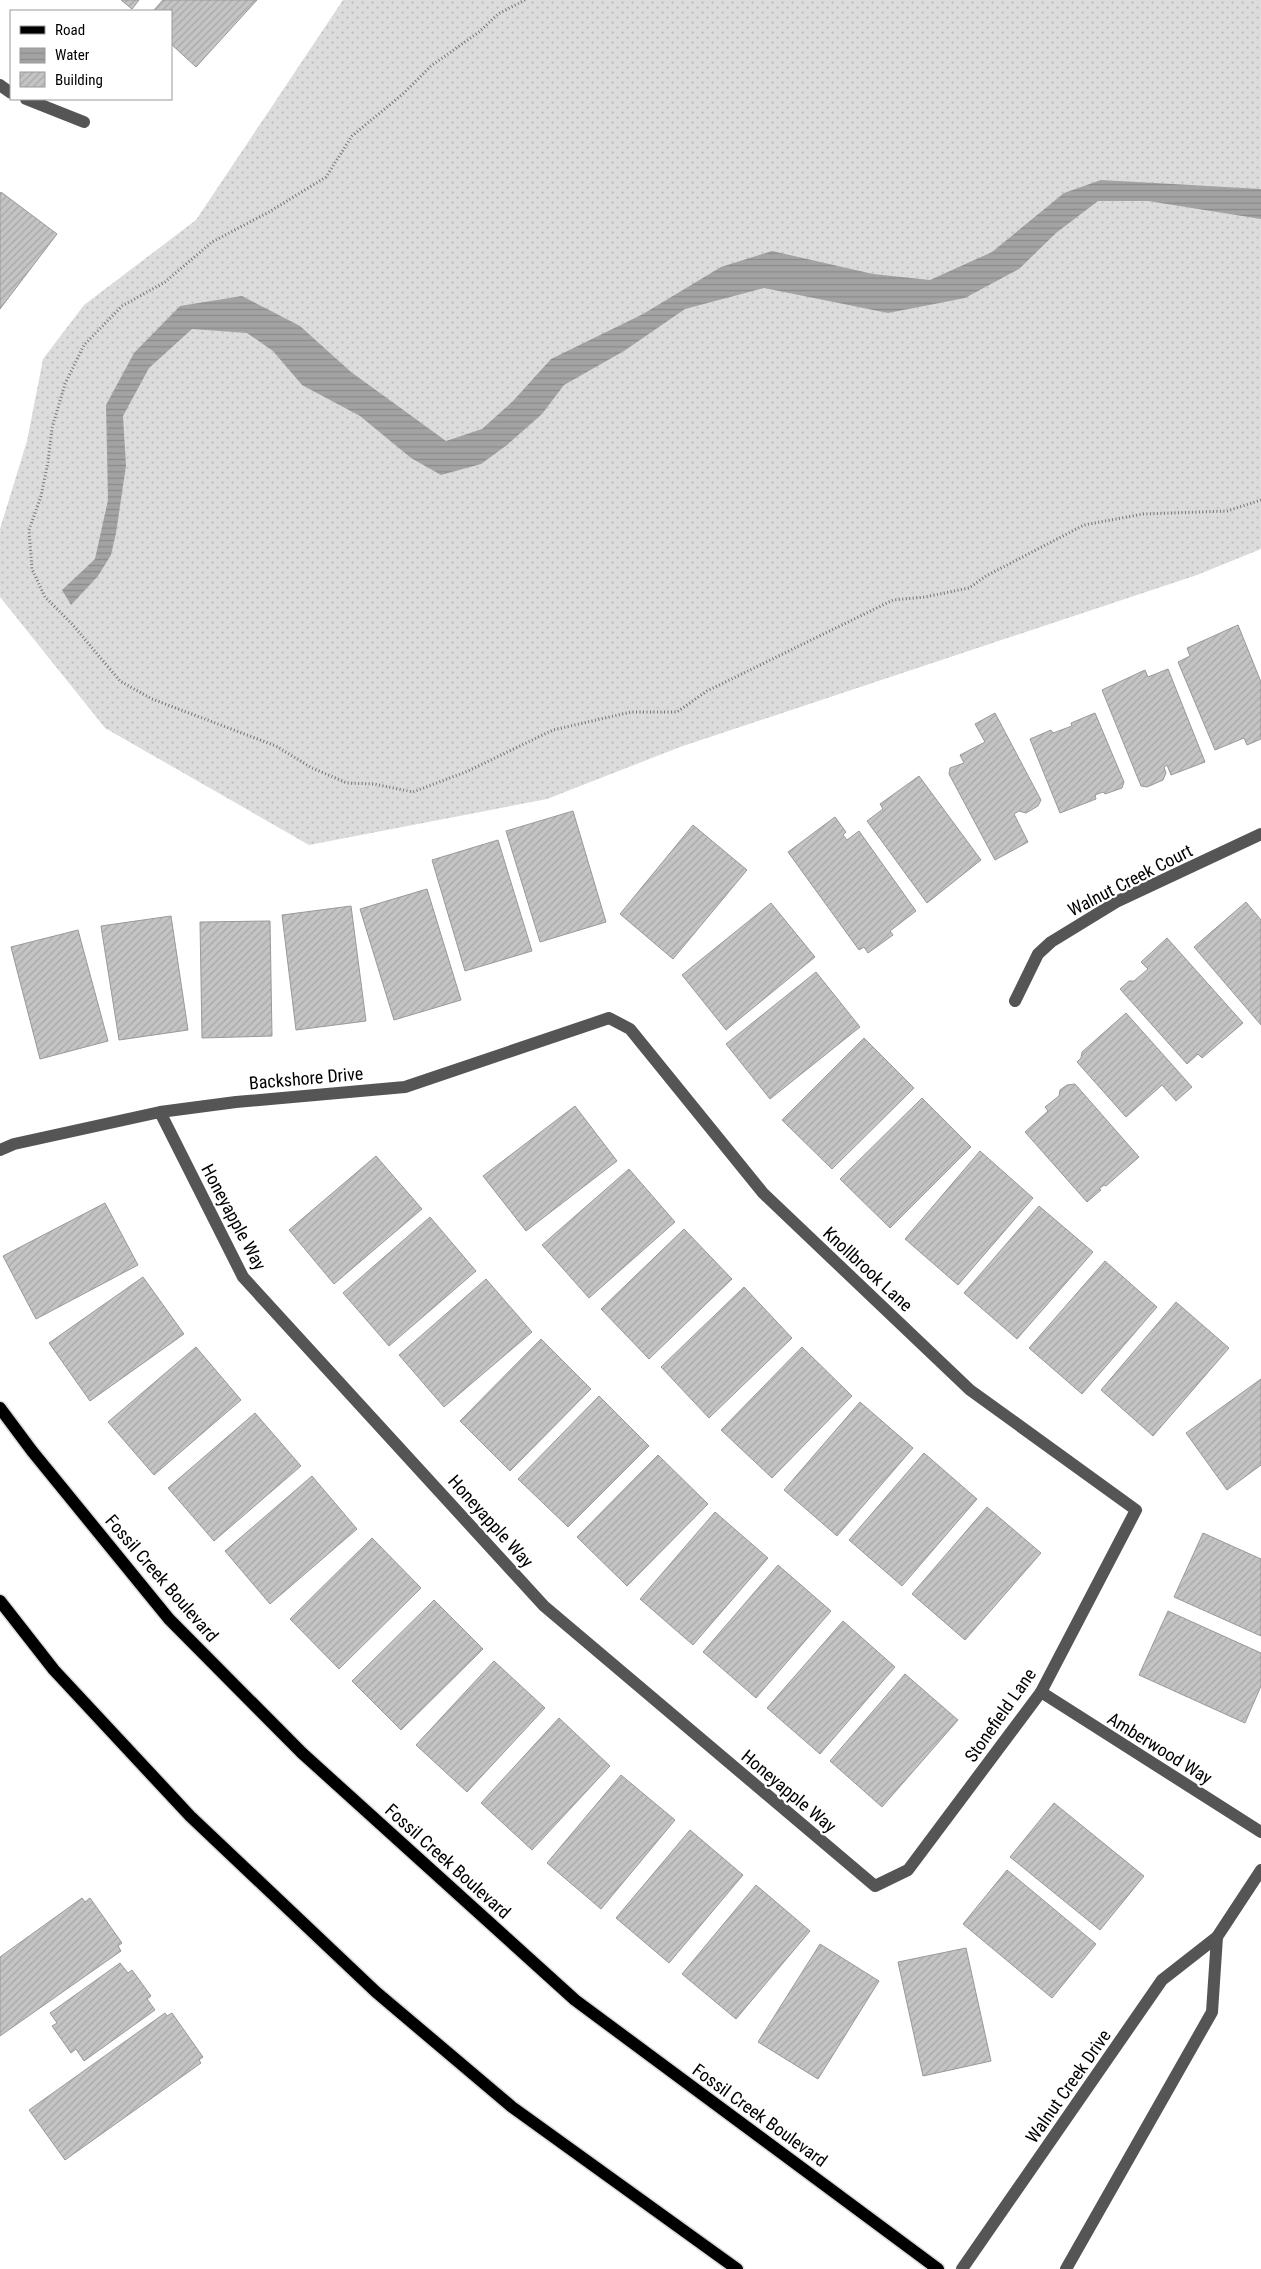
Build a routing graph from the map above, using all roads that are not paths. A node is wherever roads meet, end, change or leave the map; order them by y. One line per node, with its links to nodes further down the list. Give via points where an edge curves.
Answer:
1 (29, 100): 2 (street)
2 (84, 122)
3 (1261, 834): 4 (street, Walnut Creek Court, via 1118,901 1051,942 1038,954)
4 (1015, 1001)
5 (609, 1018): 6 (street, Backshore Drive, via 405,1087); 9 (street, Knollbrook Lane, via 630,1029 763,1193 970,1390)
6 (160, 1112): 7 (street, Backshore Drive, via 14,1144); 14 (street, Honeyapple Way, via 243,1276 537,1598)
7 (0, 1150)
8 (0, 1408): 17 (main road, Fossil Creek Boulevard, via 169,1619 302,1753 575,2000)
9 (1136, 1510): 11 (street, Stonefield Lane)
10 (0, 1601): 16 (main road, via 54,1670 190,1816 376,1992 512,2107)
11 (1041, 1692): 12 (street, Amberwood Way); 14 (street, Stonefield Lane, via 908,1870)
12 (1261, 1832)
13 (1261, 1870): 15 (street, Walnut Creek Drive)
14 (875, 1886)
15 (1217, 1937): 18 (street, Walnut Creek Drive, via 1162,1980); 19 (street, Walnut Creek Drive, via 1212,2012)
16 (737, 2269)
17 (938, 2269)
18 (962, 2269)
19 (1066, 2269)

